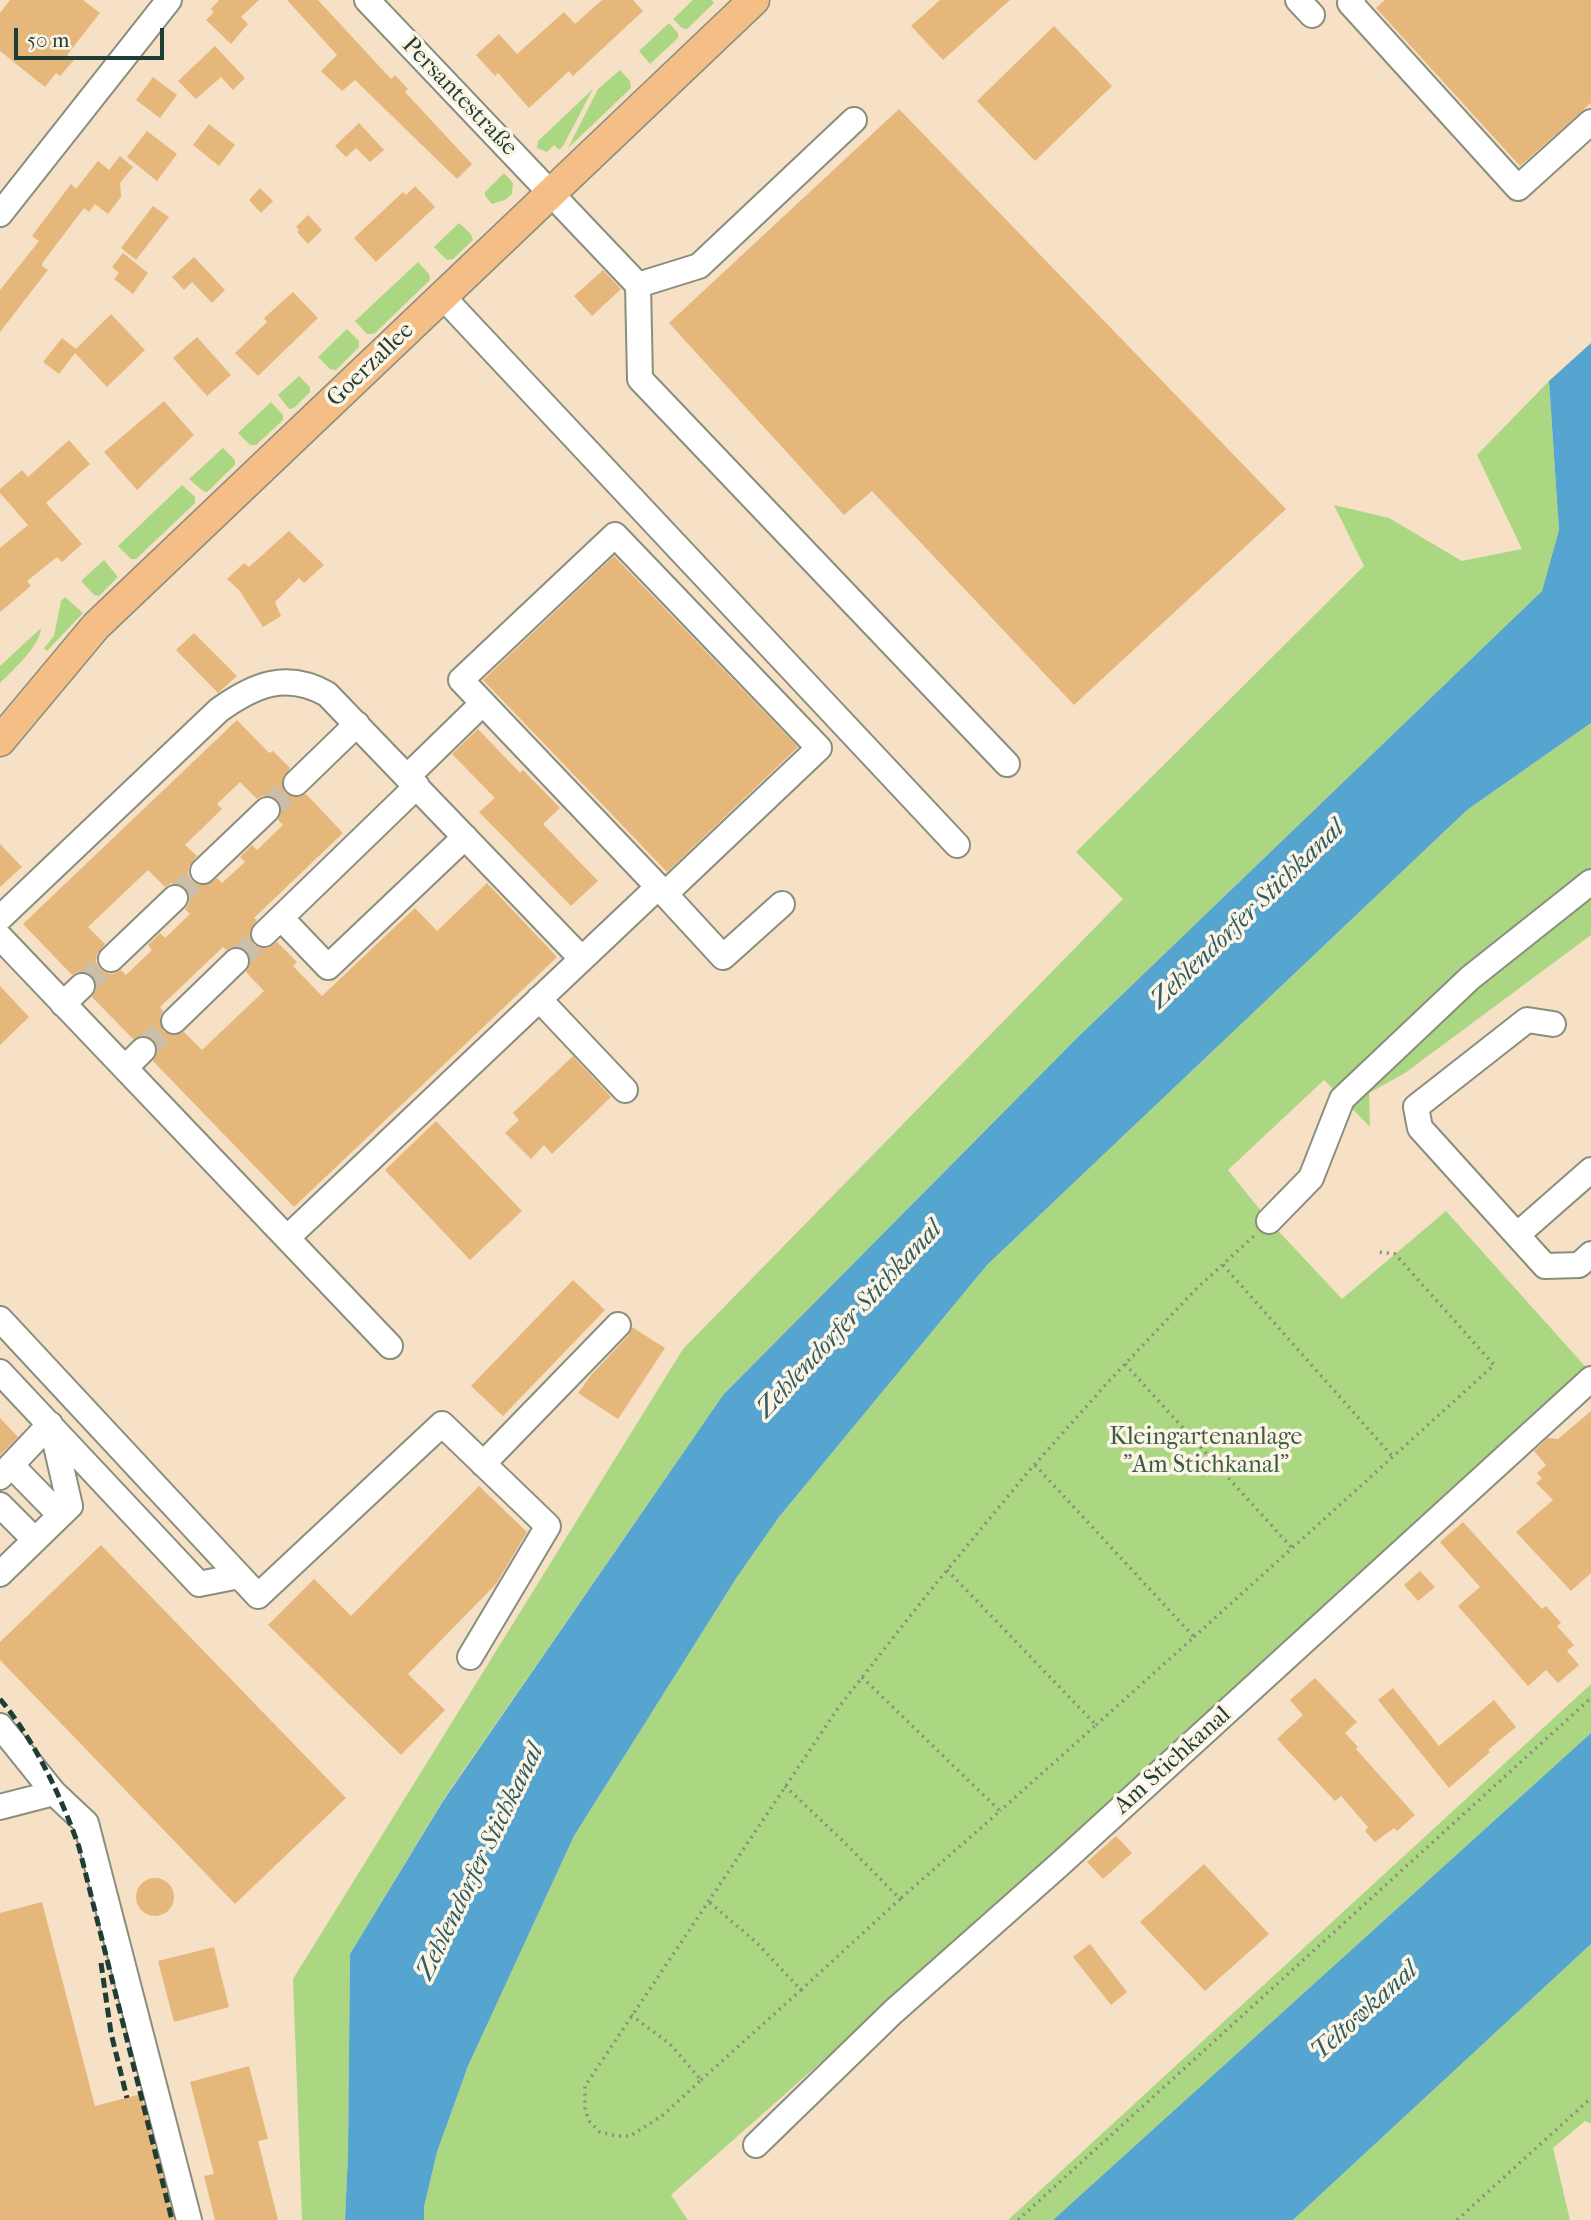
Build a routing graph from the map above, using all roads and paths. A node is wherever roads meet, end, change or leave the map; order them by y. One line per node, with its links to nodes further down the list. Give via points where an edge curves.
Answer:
1 (169, 0): 8 (street)
2 (367, 0): 7 (street, Persantestraße)
3 (754, 0): 7 (main road, Goerzallee)
4 (1353, 0): 6 (street, via 1350,3 1518,188)
5 (854, 120): 9 (street, via 699,266)
6 (1591, 122)
7 (552, 195): 9 (street, Persantestraße); 10 (main road, Goerzallee)
8 (0, 214)
9 (638, 285): 14 (street, via 640,379)
10 (443, 297): 13 (main road, Goerzallee, via 96,626); 19 (street)
11 (483, 703): 15 (street); 22 (street); 22 (street, via 461,680 615,535 819,748)
12 (357, 724): 15 (street); 16 (street); 25 (street, via 327,694 310,685 275,683 239,696)
13 (0, 741)
14 (1007, 764)
15 (413, 781): 18 (street); 18 (street, via 273,926 328,967)
16 (296, 783)
17 (267, 810): 20 (street)
18 (465, 836): 28 (street)
19 (957, 845)
20 (203, 871)
21 (1591, 882): 39 (street, via 1470,978 1342,1098 1311,1178)
22 (661, 890): 24 (street, via 723,957); 28 (street)
23 (175, 898): 27 (street)
24 (782, 904)
25 (0, 918)
26 (0, 937): 32 (street)
27 (111, 959)
28 (582, 959): 31 (street)
29 (236, 961): 33 (street)
30 (82, 986): 32 (street)
31 (539, 999): 37 (street); 41 (street)
32 (63, 1004): 36 (street)
33 (174, 1021)
34 (1553, 1024): 40 (street, via 1527,1020 1416,1107 1420,1128)
35 (143, 1051): 36 (street)
36 (125, 1069): 41 (street)
37 (625, 1090)
38 (1591, 1170): 40 (street)
39 (1269, 1221): 44 (path)
40 (1517, 1235): 43 (street, via 1545,1266 1579,1265)
41 (287, 1238): 47 (street)
42 (1378, 1252): 52 (path, via 1395,1254 1494,1365)
43 (1591, 1254)
44 (1223, 1265): 48 (path); 52 (path)
45 (0, 1319): 62 (street)
46 (618, 1325): 53 (street)
47 (390, 1346)
48 (1125, 1364): 54 (path); 59 (path)
49 (0, 1372): 51 (street)
50 (1591, 1378): 79 (street, Am Stichkanal, via 893,2012)
51 (51, 1426): 55 (street); 57 (street, via 70,1506); 62 (street, via 199,1584)
52 (1393, 1457): 59 (path)
53 (483, 1464): 62 (street, via 442,1424 258,1596); 64 (street, via 548,1526)
54 (1035, 1465): 60 (path); 63 (path)
55 (6, 1471): 57 (street)
56 (0, 1505): 58 (street)
57 (60, 1515): 58 (street)
58 (35, 1540): 61 (street)
59 (1292, 1548): 63 (path)
60 (947, 1570): 65 (path); 67 (path)
61 (1, 1572)
62 (239, 1576)
63 (1194, 1637): 67 (path)
64 (470, 1657)
65 (862, 1677): 69 (path); 72 (path)
66 (1591, 1698): 81 (path)
67 (1096, 1725): 72 (path)
68 (0, 1726): 70 (street)
69 (785, 1787): 73 (path); 74 (path)
70 (54, 1793): 71 (street); 80 (street, via 86,1823)
71 (0, 1808)
72 (1000, 1811): 73 (path)
73 (900, 1899): 75 (path)
74 (708, 1901): 75 (path, via 757,1943); 76 (path)
75 (801, 1990): 77 (path)
76 (631, 2015): 77 (path, via 670,2044); 77 (path, via 585,2086 584,2110 600,2132 630,2136 663,2115)
77 (701, 2080)
78 (1591, 2098): 82 (path)
79 (756, 2145)
80 (189, 2220)
81 (1018, 2220)
82 (1457, 2220)

